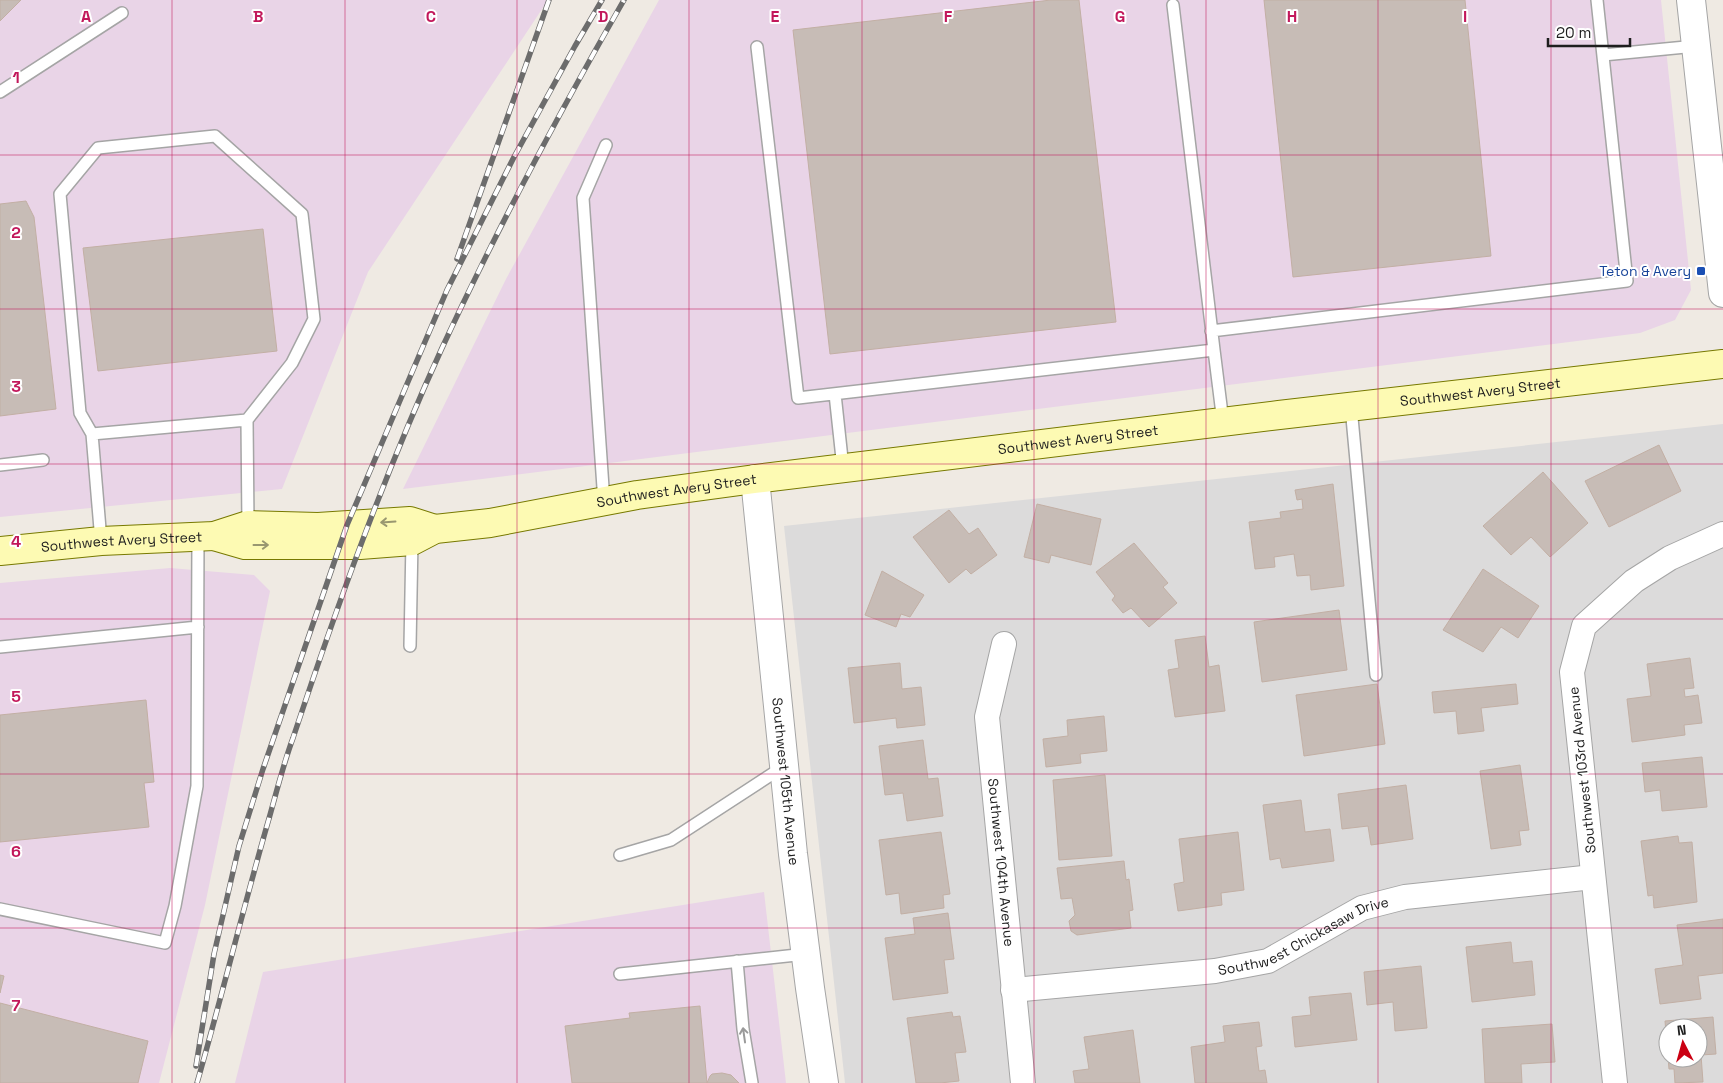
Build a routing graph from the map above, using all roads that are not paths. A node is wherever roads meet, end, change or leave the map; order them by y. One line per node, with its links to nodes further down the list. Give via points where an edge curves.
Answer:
1 (1597, 0): 7 (lane)
2 (1691, 0): 5 (street)
3 (1173, 4): 12 (lane)
4 (122, 13): 8 (lane)
5 (1696, 46): 7 (lane); 10 (street)
6 (757, 47): 15 (lane, via 798,398)
7 (1603, 55): 12 (lane, via 1627,281)
8 (0, 92)
9 (606, 145): 24 (lane, via 582,198)
10 (1720, 232): 11 (street)
11 (1723, 293)
12 (1211, 331): 13 (lane)
13 (1214, 350): 15 (lane); 18 (lane)
14 (1723, 364): 16 (main road, Southwest Avery Street)
15 (835, 394): 22 (lane)
16 (1351, 407): 18 (main road, Southwest Avery Street); 35 (lane)
17 (247, 420): 19 (lane); 19 (lane, via 292,363 314,320 302,214 215,136 98,148 60,194 80,413); 25 (lane)
18 (1223, 422): 22 (main road, Southwest Avery Street)
19 (92, 434): 29 (lane)
20 (43, 460): 21 (lane)
21 (0, 465)
22 (843, 468): 23 (main road, Southwest Avery Street)
23 (755, 479): 24 (main road, Southwest Avery Street); 36 (street, Southwest 105th Avenue)
24 (604, 502): 27 (main road, Southwest Avery Street)
25 (248, 525): 27 (main road, Southwest Avery Street, one-way to 25, via 410,521 318,527); 28 (main road, Southwest Avery Street)
26 (1723, 534): 38 (street, Southwest 103rd Avenue, via 1670,558 1634,581 1584,626 1572,672)
27 (424, 535): 28 (main road, Southwest Avery Street, one-way to 27, via 245,545 360,545); 33 (lane)
28 (206, 536): 29 (main road, Southwest Avery Street); 31 (lane)
29 (101, 541): 30 (main road, Southwest Avery Street)
30 (0, 551)
31 (198, 627): 34 (lane); 39 (lane, via 197,786 165,943)
32 (1004, 644): 43 (street, Southwest 104th Avenue, via 986,717)
33 (410, 646)
34 (0, 647)
35 (1376, 675)
36 (784, 766): 37 (lane, via 671,840); 40 (street, Southwest 105th Avenue)
37 (620, 855)
38 (1594, 877): 43 (street, Southwest Chickasaw Drive, via 1406,897 1362,908 1268,961 1215,971); 47 (street, Southwest 103rd Avenue)
39 (0, 909)
40 (806, 954): 41 (lane); 45 (street, Southwest 105th Avenue)
41 (737, 961): 42 (lane); 44 (lane, one-way to 41)
42 (620, 974)
43 (1013, 990): 46 (street, Southwest 104th Avenue)
44 (752, 1083)
45 (824, 1083)
46 (1023, 1083)
47 (1615, 1083)

